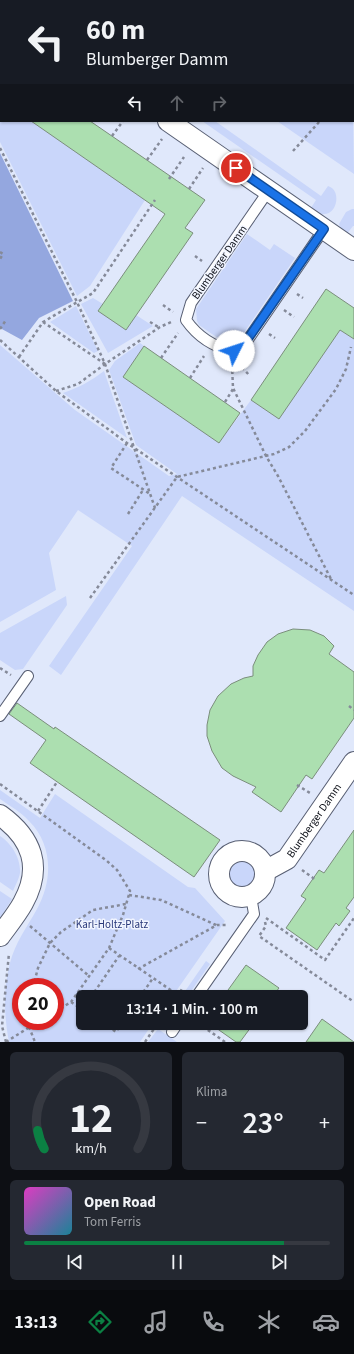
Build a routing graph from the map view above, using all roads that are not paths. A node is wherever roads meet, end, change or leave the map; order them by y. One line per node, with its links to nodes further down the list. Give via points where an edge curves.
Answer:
1 (170, 122): 2 (street)
2 (268, 190): 3 (street); 3 (lane, Blumberger Damm, via 191,303 186,320 194,331 219,348 234,351 247,340)
3 (324, 229): 4 (street)
4 (354, 250)
5 (28, 676): 6 (lane)
6 (0, 716)
7 (354, 762): 9 (street, Blumberger Damm, via 287,859)
8 (0, 815): 11 (street, via 10,822 27,843 34,866 33,879)
9 (265, 870): 10 (street, via 263,885); 10 (street, via 258,858 245,851 231,853 221,864 218,878 225,891 238,897)
10 (250, 896): 12 (lane, via 254,914)
11 (4, 944)
12 (201, 990)

